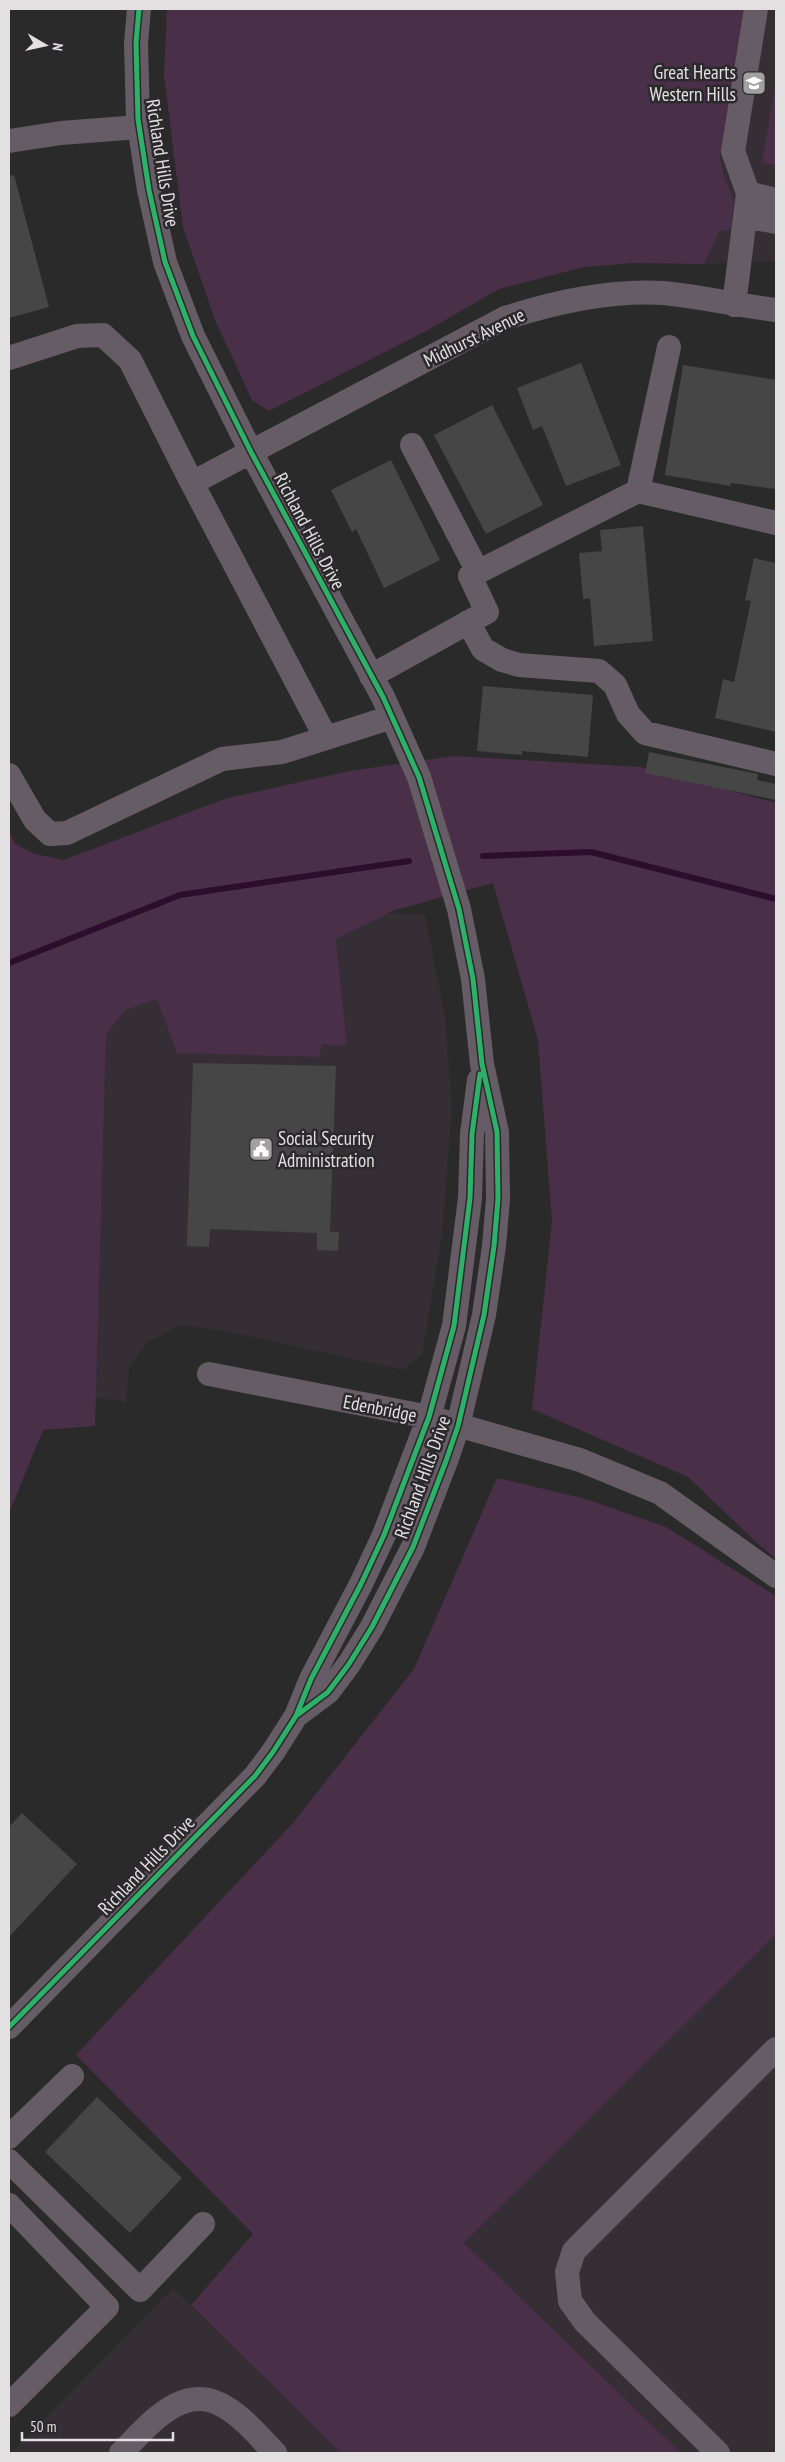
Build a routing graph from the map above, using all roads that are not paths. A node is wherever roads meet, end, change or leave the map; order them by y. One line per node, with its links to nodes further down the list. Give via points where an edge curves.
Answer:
1 (139, 9): 3 (street, Richland Hills Drive, via 136,44)
2 (756, 9): 6 (street, via 732,151)
3 (139, 127): 4 (street); 13 (street, Richland Hills Drive, via 165,262 193,336)
4 (9, 141)
5 (776, 200): 6 (street)
6 (746, 205): 7 (street); 8 (street)
7 (776, 222)
8 (734, 305): 9 (street, Midhurst Avenue); 13 (street, Midhurst Avenue, via 663,293 594,296 549,304 505,318)
9 (776, 310)
10 (669, 347): 15 (street)
11 (9, 358): 14 (street, via 77,336 103,335 130,360)
12 (412, 445): 17 (street)
13 (251, 452): 14 (street, Midhurst Avenue); 19 (street, Richland Hills Drive)
14 (192, 483): 21 (street)
15 (638, 491): 16 (street); 17 (street)
16 (776, 523)
17 (478, 572): 18 (street, via 470,576 487,612)
18 (468, 622): 19 (street); 22 (street, via 483,649 502,660 519,665 599,671 615,685 628,714 644,733)
19 (371, 676): 20 (street, Richland Hills Drive)
20 (392, 717): 21 (street); 24 (street, Richland Hills Drive, via 419,777 459,909 473,979)
21 (326, 738): 23 (street, via 282,752 222,759 67,833 50,834 35,820)
22 (776, 764)
23 (9, 775)
24 (482, 1064): 26 (street, Richland Hills Drive, via 472,1134 470,1198 454,1326); 27 (street, Richland Hills Drive, via 497,1132 497,1208 484,1315)
25 (209, 1374): 26 (street, Edenbridge)
26 (429, 1417): 27 (street, Edenbridge); 29 (street, Richland Hills Drive, via 384,1535 310,1678)
27 (458, 1426): 28 (street, Edenbridge, via 580,1460 660,1493); 29 (street, Richland Hills Drive, via 413,1547 372,1627 328,1692)
28 (776, 1576)
29 (296, 1716): 30 (street, Richland Hills Drive, via 255,1776)
30 (9, 2027)
31 (776, 2050): 40 (street, via 574,2251 567,2272 570,2301 586,2322)
32 (72, 2076): 33 (street)
33 (9, 2137)
34 (9, 2161): 36 (street, via 140,2290)
35 (9, 2206): 37 (street, via 107,2307)
36 (203, 2224)
37 (9, 2405)
38 (121, 2453): 39 (street, via 156,2418 193,2398 213,2401 231,2410)
39 (275, 2453)
40 (718, 2453)

